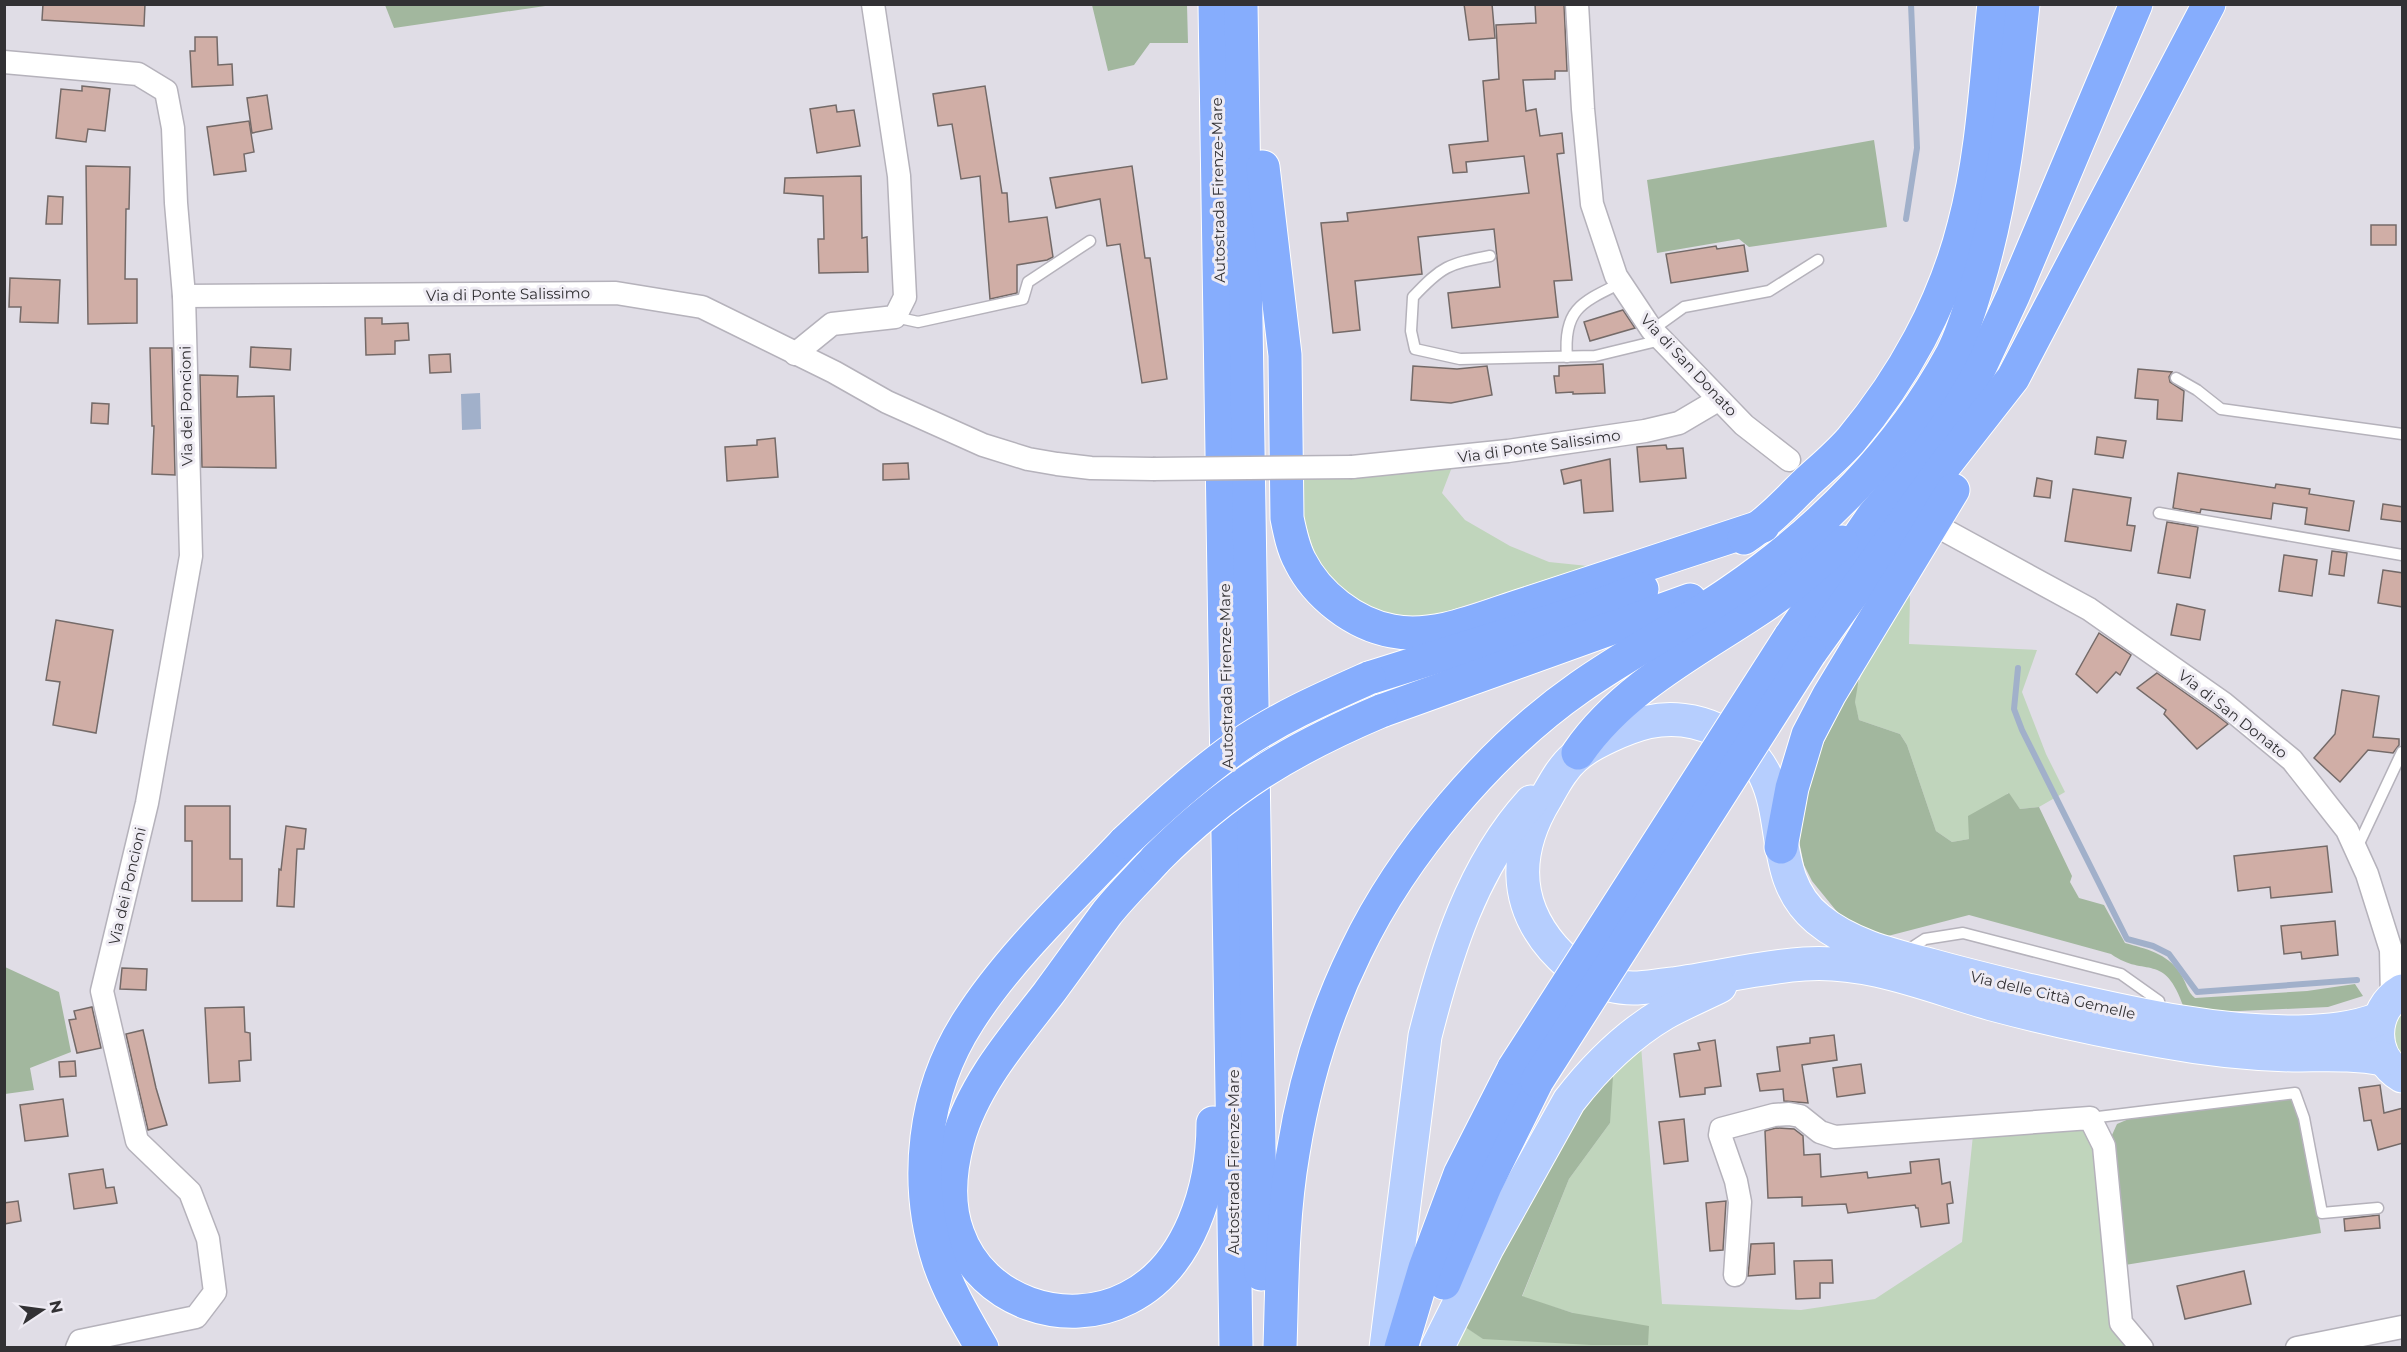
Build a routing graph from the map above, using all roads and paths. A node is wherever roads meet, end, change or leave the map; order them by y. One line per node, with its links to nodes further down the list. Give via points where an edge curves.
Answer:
1 (873, 4): 16 (street, via 899,176 905,297)
2 (1215, 4): 36 (highway, Autostrada Firenze-Mare)
3 (1241, 4): 49 (highway, Autostrada Firenze-Mare)
4 (1246, 4): 27 (highway, via 1285,355 1287,518 1300,561 1323,592 1354,617 1392,631 1446,629)
5 (1577, 4): 14 (street, Via di San Donato, via 1592,204)
6 (1994, 4): 27 (highway, via 1972,187 1953,265 1937,304 1912,353 1875,409 1849,442)
7 (2023, 4): 30 (highway, via 1999,205 1975,293 1954,350 1909,420 1869,471 1818,523)
8 (2209, 4): 20 (highway)
9 (2132, 11): 26 (highway, via 1980,367 1920,461)
10 (12, 63): 15 (street, via 138,74 166,91 173,128)
11 (1090, 241): 16 (lane, via 1028,282 1023,299 918,322)
12 (1490, 256): 19 (lane, via 1455,263 1435,273 1413,297 1411,331 1415,349 1460,359)
13 (1818, 260): 17 (lane, via 1768,291 1684,307)
14 (1621, 283): 17 (street, Via di San Donato); 19 (lane, via 1587,299 1569,320 1565,337)
15 (183, 296): 18 (street, Via di Ponte Salissimo, via 616,293 702,307); 46 (street, Via dei Poncioni, via 191,556 147,803 102,991 137,1141 190,1192 208,1239 215,1292 196,1317 80,1341)
16 (895, 317): 18 (street, via 832,324)
17 (1657, 335): 19 (lane, via 1595,356); 22 (street, Via di San Donato)
18 (795, 354): 22 (street, Via di Ponte Salissimo, bridge, via 887,402 983,445 1028,459 1090,468 1392,465 1645,431 1679,423)
19 (1567, 357)
20 (2013, 378): 31 (highway); 34 (highway, via 1969,464 1818,715 1801,754)
21 (2176, 378): 23 (lane, via 2221,409)
22 (1718, 400): 24 (street, Via di San Donato)
23 (2403, 434)
24 (1789, 460)
25 (2159, 513): 29 (lane)
26 (1874, 516): 31 (highway); 33 (highway, via 1770,602 1639,690 1601,722)
27 (1763, 526): 47 (highway, bridge, via 1712,559 1645,588 1369,678 1324,698 1238,746 1173,796 1125,842 986,994 953,1047 937,1089 924,1171 929,1220 948,1284)
28 (1946, 531): 35 (street, Via di San Donato, via 2089,609 2223,703 2292,760 2347,830)
29 (2403, 555)
30 (1750, 578): 36 (highway, bridge, via 1345,726 1272,764 1212,806 1156,859 1108,912 1015,1037 979,1091 958,1139 951,1182 958,1234 979,1269 1008,1294 1030,1305 1061,1312 1113,1304 1129,1298 1162,1272 1190,1232 1210,1169 1213,1031); 50 (highway, via 1578,688 1511,742 1461,796 1396,880 1355,952 1320,1042 1303,1100 1286,1199)
31 (1800, 645): 41 (highway, bridge)
32 (2403, 752): 35 (lane)
33 (1571, 760): 34 (main road, Via delle Città Gemelle, via 1634,726 1659,720 1692,722 1722,732 1742,744 1761,767 1776,803); 38 (main road, Via delle Città Gemelle, via 1532,822 1524,848 1522,878 1533,918 1561,957 1584,975 1625,988); 51 (main road, via 1518,816 1499,843 1449,948 1425,1036)
34 (1781, 847): 39 (main road, Via delle Città Gemelle, via 1793,885 1814,917 1840,935 1897,956 1991,981 2162,1020 2277,1032 2363,1026)
35 (2356, 850): 37 (street, Via di San Donato)
36 (1229, 894): 48 (highway, Autostrada Firenze-Mare)
37 (2397, 959): 39 (street, Via di San Donato)
38 (1748, 971): 40 (main road, Via delle Città Gemelle, via 1834,963 1880,971 2081,1026 2165,1042 2292,1055 2340,1053); 54 (main road, via 1644,1026 1606,1057 1582,1085 1569,1101 1487,1248)
39 (2391, 1003): 40 (main road, via 2377,1040)
40 (2393, 1067)
41 (1526, 1075): 52 (highway, via 1460,1174); 53 (highway, via 1501,1151 1461,1239)
42 (2090, 1118): 43 (lane, via 2295,1093 2304,1118 2322,1213); 44 (street, via 1835,1137 1820,1132 1800,1116 1789,1114 1721,1129 1740,1202); 55 (street, via 2104,1146 2121,1323)
43 (2378, 1208)
44 (1735, 1275)
45 (2403, 1327): 56 (street)
46 (77, 1347)
47 (982, 1347)
48 (1236, 1347)
49 (1263, 1347)
50 (1280, 1347)
51 (1386, 1347)
52 (1401, 1347)
53 (1423, 1347)
54 (1437, 1347)
55 (2142, 1347)
56 (2298, 1347)

